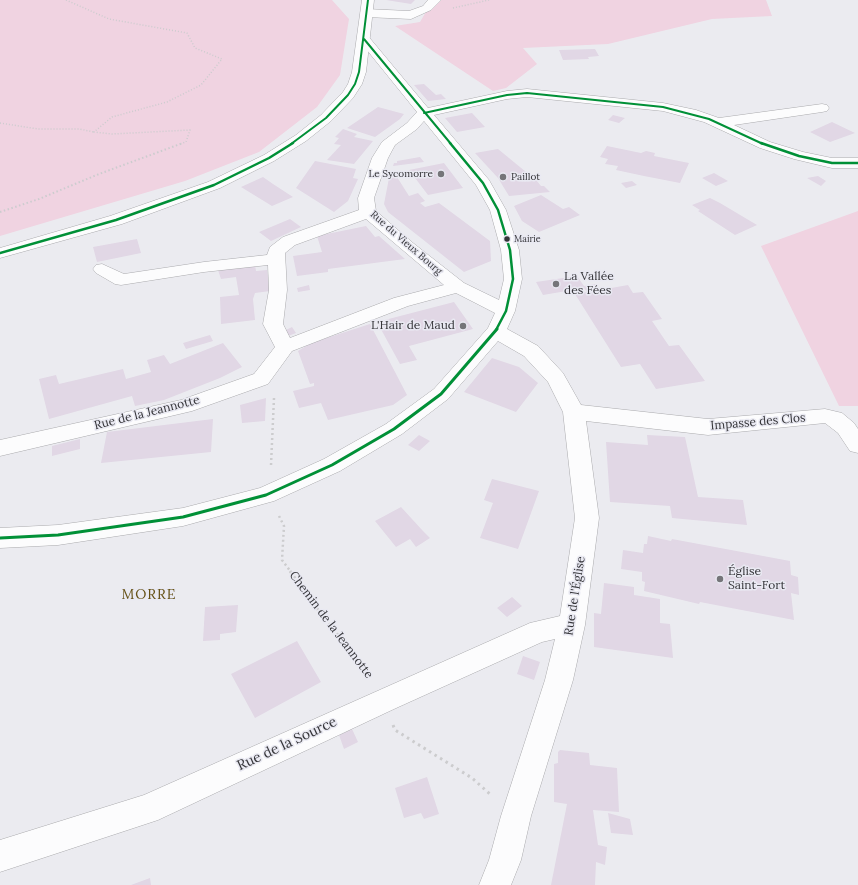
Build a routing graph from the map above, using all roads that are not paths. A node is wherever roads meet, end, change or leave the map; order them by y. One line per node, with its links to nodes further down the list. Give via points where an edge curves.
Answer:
1 (368, 0): 3 (street)
2 (435, 0): 3 (street, via 427,8 411,15)
3 (366, 13): 4 (street)
4 (364, 39): 6 (street); 10 (street, via 359,72 348,95 326,118 269,158 214,185 167,203)
5 (822, 108): 7 (street)
6 (424, 113): 7 (street, via 507,94 526,93 663,107 691,113); 9 (street, Rue du Vieux Bourg, via 412,126 389,142 380,158 366,198); 14 (street, via 483,183 498,210 510,250 513,279)
7 (717, 123): 8 (street, via 765,145 799,156 832,163)
8 (858, 163)
9 (368, 213): 11 (street, via 289,241 276,251); 13 (street, Rue du Vieux Bourg)
10 (0, 253)
11 (276, 259): 12 (street, via 121,280); 16 (street, via 278,290 273,324)
12 (102, 269)
13 (458, 287): 14 (street, Rue du Vieux Bourg); 16 (street, via 401,302)
14 (506, 311): 15 (street)
15 (496, 331): 17 (street, Rue de l'Église, via 531,351 556,378); 20 (street, via 441,394 394,429 332,465 266,495 183,517 58,535)
16 (285, 347): 19 (street, Rue de la Jeannotte, via 261,379 185,406)
17 (574, 412): 18 (street, Impasse des Clos, via 708,427 825,416 834,418 846,428); 21 (street, Rue de l'Église, via 587,518)
18 (858, 445)
19 (0, 448)
20 (0, 538)
21 (572, 625): 22 (street, Rue de la Source, via 539,632 147,809); 23 (street, Rue de l'Église, via 559,680 516,816 505,860)
22 (0, 856)
23 (495, 885)

